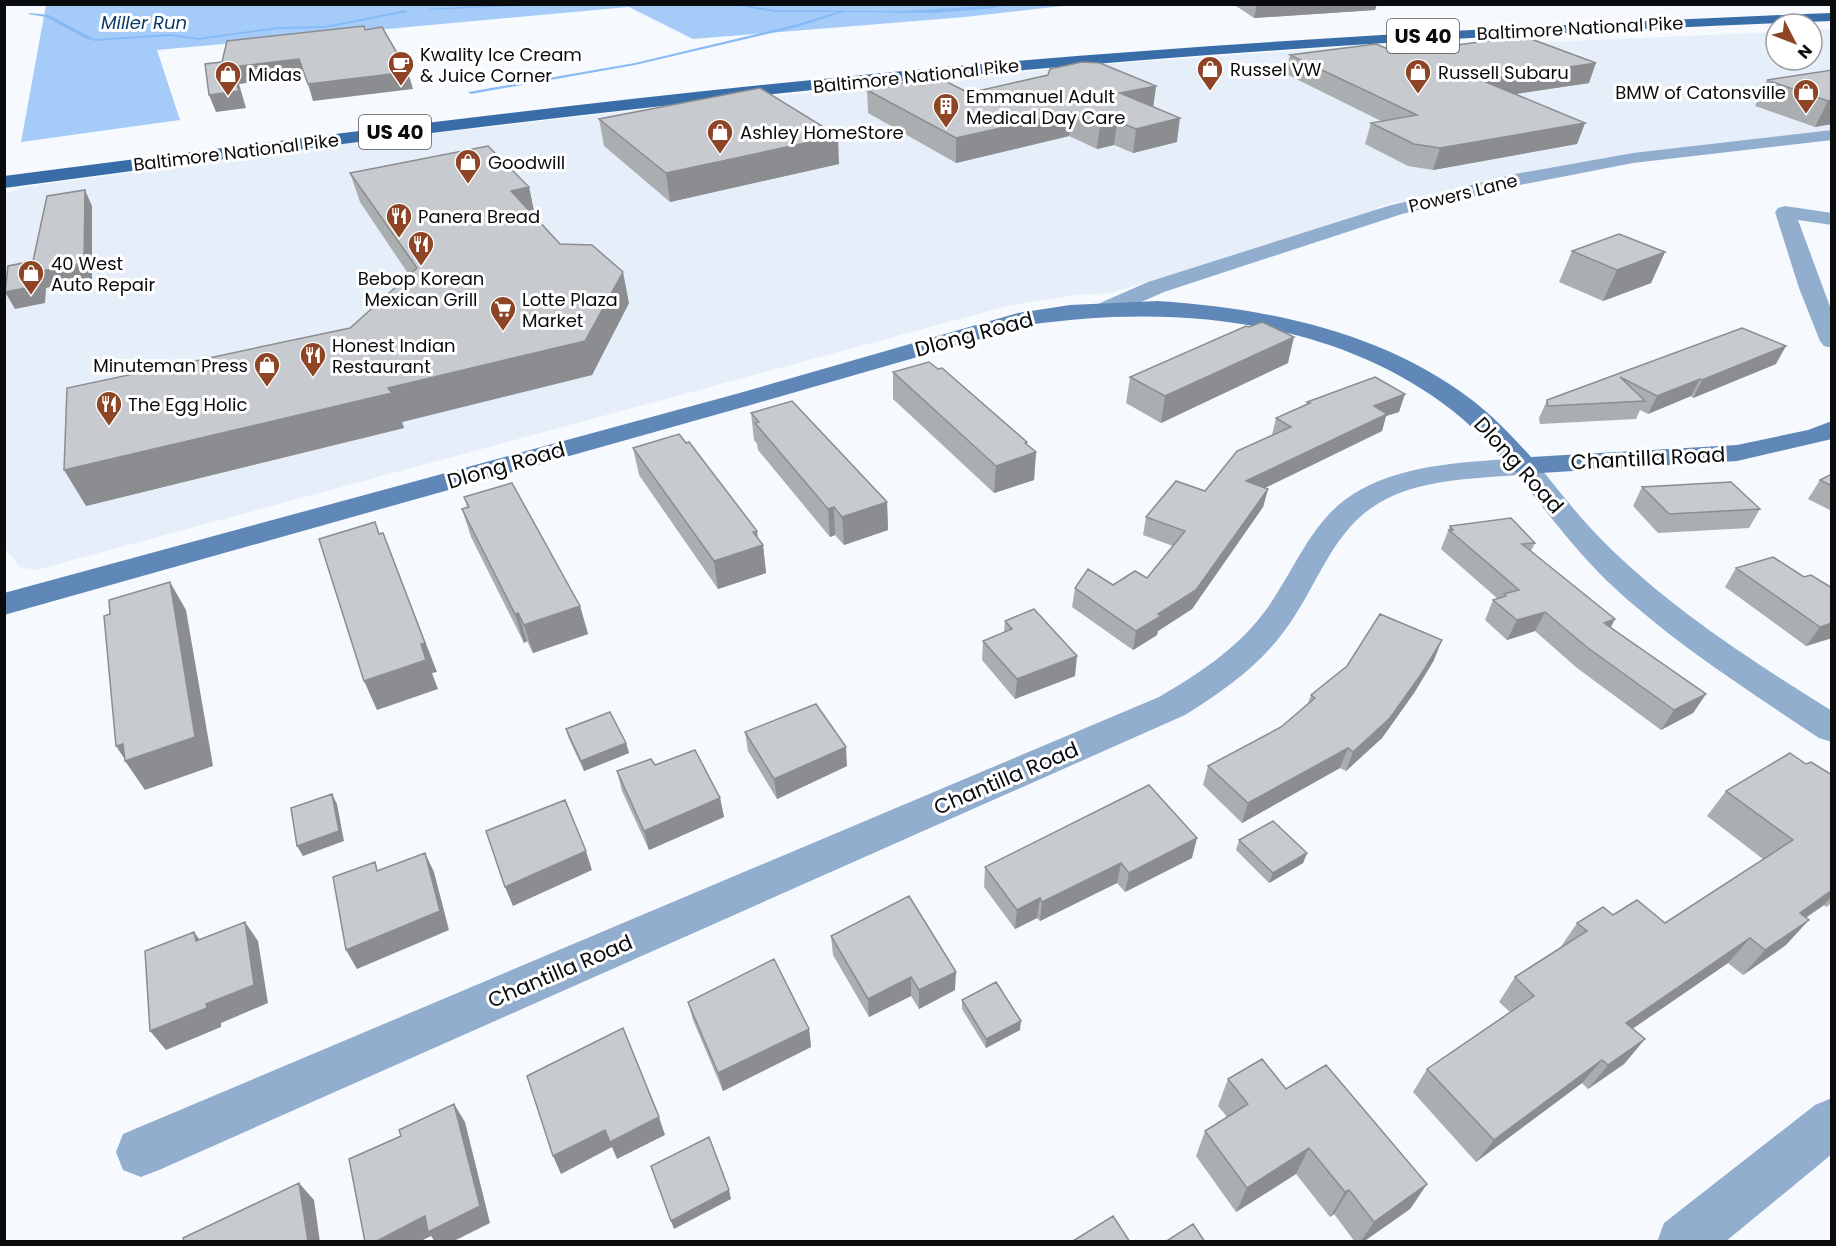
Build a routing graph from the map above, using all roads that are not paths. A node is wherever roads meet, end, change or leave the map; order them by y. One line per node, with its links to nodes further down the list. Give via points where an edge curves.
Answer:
1 (1832, 12): 3 (main road, Baltimore National Pike / US 40, via 1230,36)
2 (1832, 17): 5 (main road, Baltimore National Pike / US 40, via 1499,31 1000,67 474,122)
3 (797, 70)
4 (1832, 135): 7 (street, Powers Lane, via 1633,158 1503,182 1395,210 1156,287)
5 (4, 182)
6 (1832, 219): 8 (street, via 1785,212)
7 (1108, 308): 10 (street, Dlong Road, via 1237,315 1359,349 1400,367 1461,404); 11 (street, Dlong Road, via 1026,318)
8 (1832, 341)
9 (1832, 429): 10 (street, Chantilla Road, via 1805,439 1737,453)
10 (1524, 466): 12 (street, Dlong Road, via 1591,546 1635,588 1695,637); 14 (street, Chantilla Road, via 1423,477 1371,497 1350,510 1330,529 1284,609 1262,637 1204,687 1172,706)
11 (4, 604)
12 (1832, 729)
13 (1832, 1122): 15 (street)
14 (141, 1152)
15 (1683, 1242)

